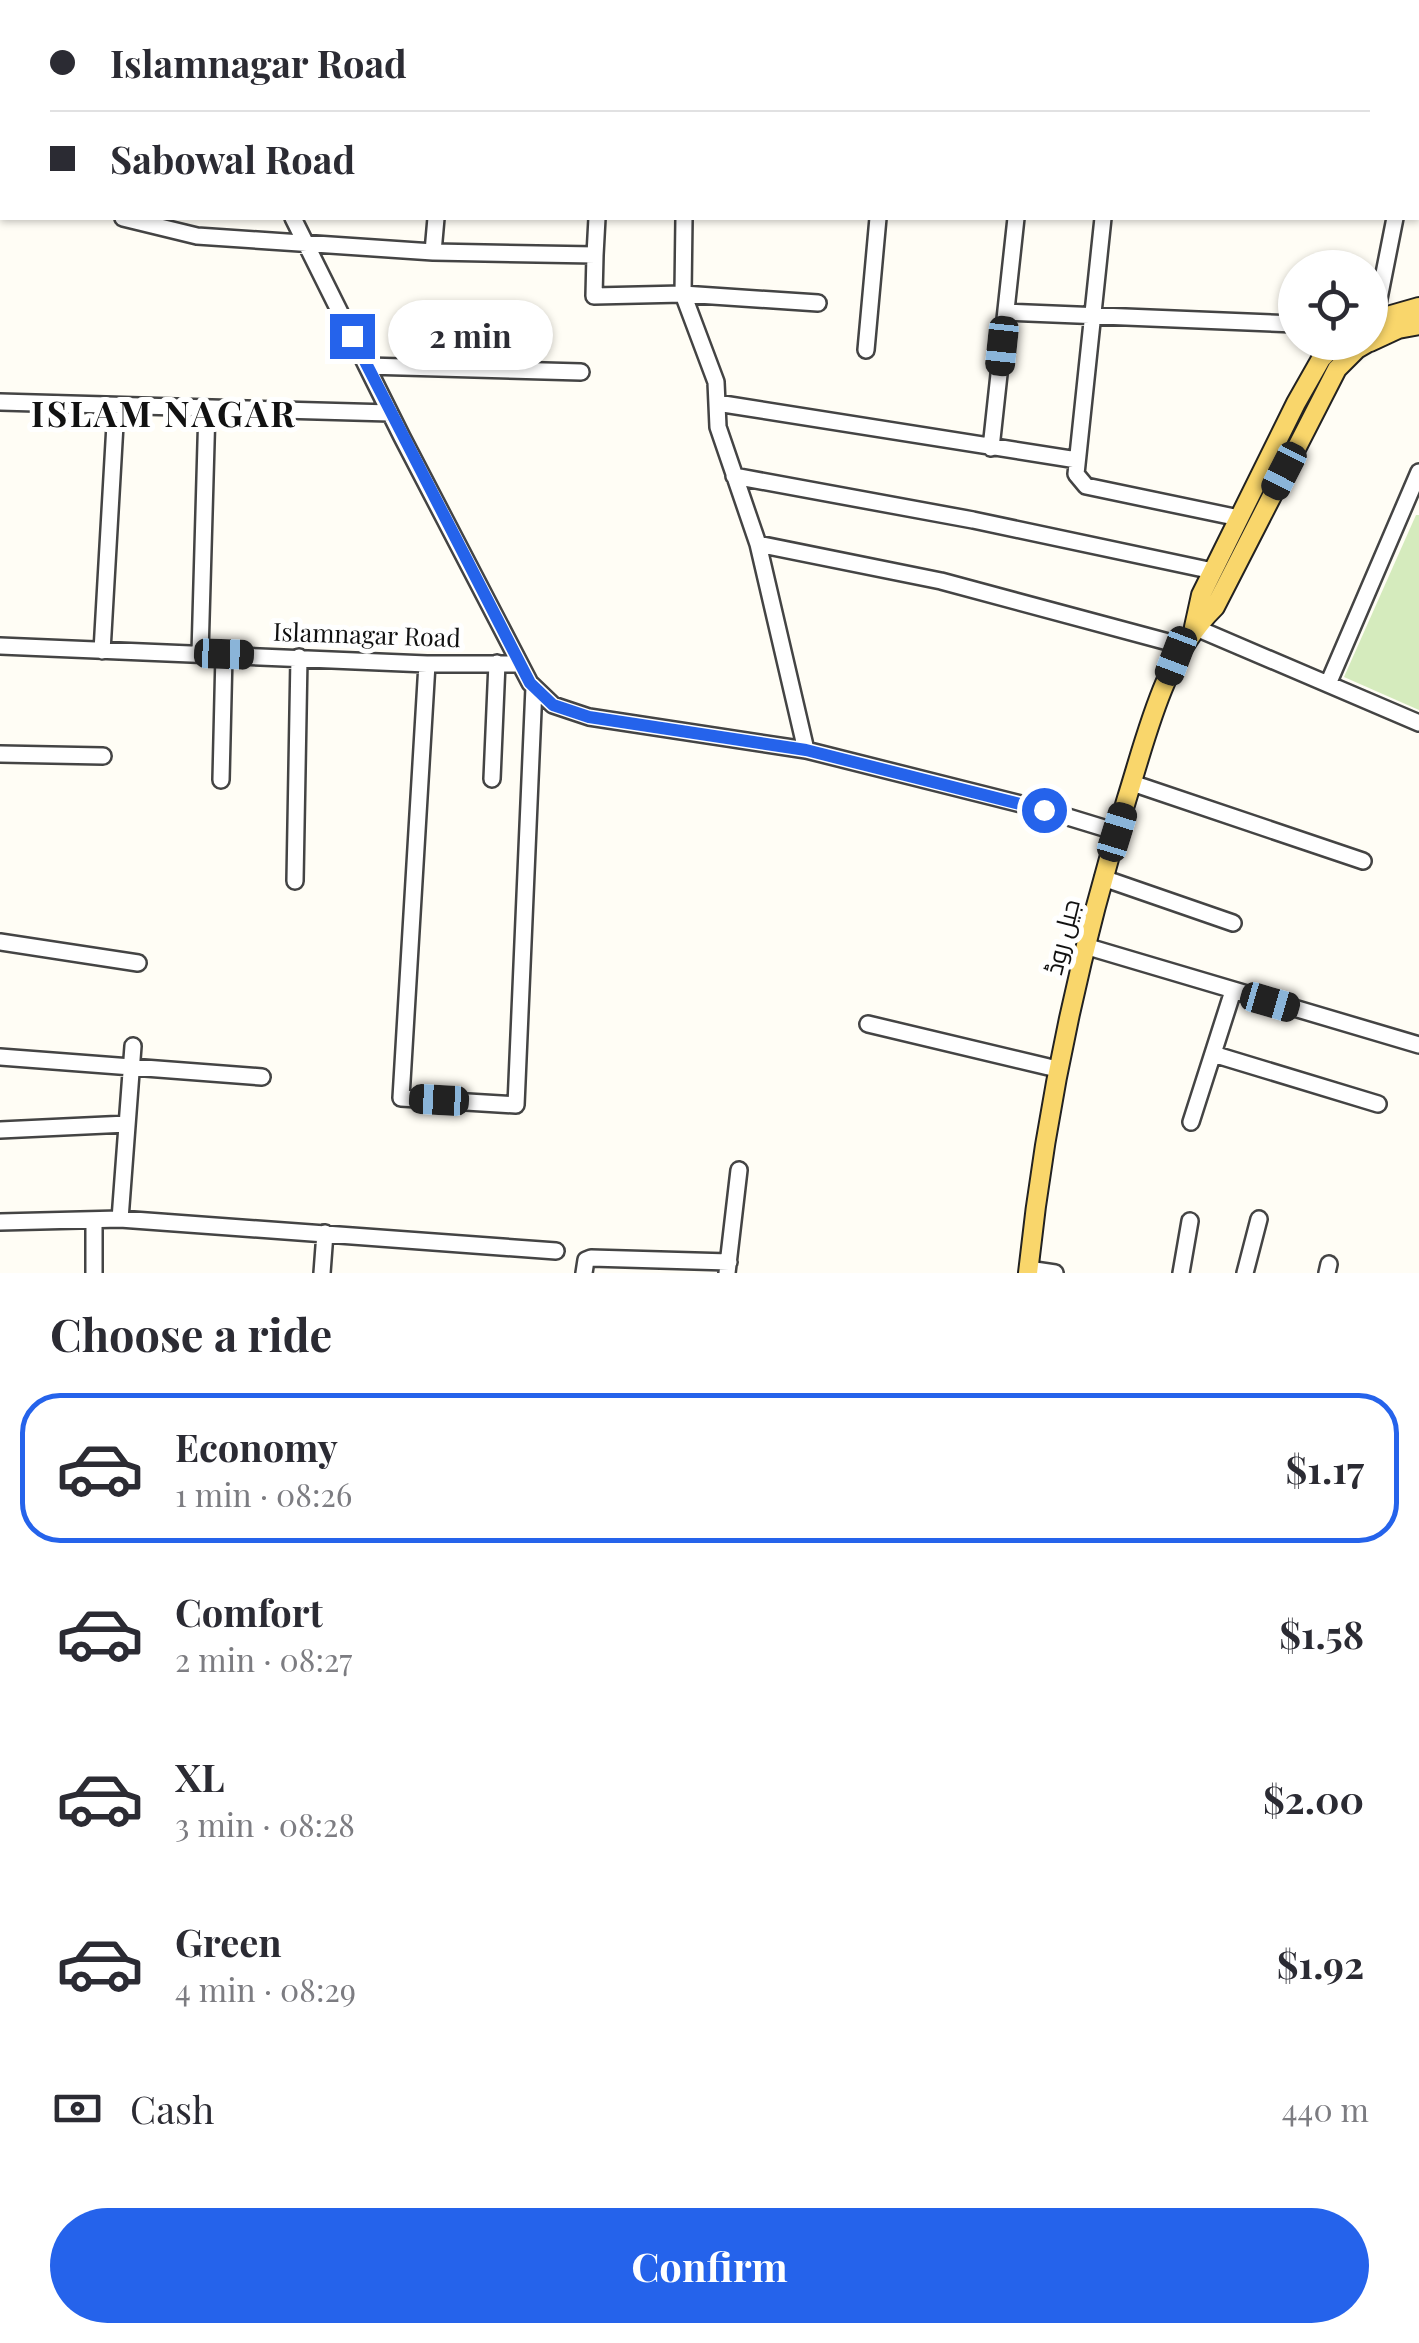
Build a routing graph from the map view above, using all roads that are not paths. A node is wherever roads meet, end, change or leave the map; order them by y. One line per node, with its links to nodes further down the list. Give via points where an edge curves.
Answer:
1 (130, 220): 10 (street, via 197,236)
2 (294, 220): 10 (street)
3 (436, 220): 11 (street)
4 (597, 220): 13 (street)
5 (684, 220): 14 (street)
6 (878, 220): 23 (street)
7 (1016, 220): 17 (street)
8 (1103, 220): 18 (street)
9 (1395, 220): 12 (street)
10 (307, 243): 11 (street); 26 (street)
11 (433, 252): 13 (street)
12 (1388, 252)
13 (595, 254): 14 (street, via 594,296)
14 (683, 294): 15 (street); 29 (street, via 716,382)
15 (818, 304)
16 (1419, 308): 20 (main road)
17 (1006, 312): 18 (street); 33 (street)
18 (1094, 316): 19 (street); 34 (street)
19 (1278, 323)
20 (1388, 323)
21 (1419, 325): 22 (main road)
22 (1388, 329)
23 (866, 350)
24 (1319, 360): 37 (main road)
25 (1347, 360): 40 (main road, via 1214,606)
26 (367, 366): 27 (street); 32 (street)
27 (581, 372)
28 (0, 402): 30 (street)
29 (717, 402): 33 (street); 36 (street)
30 (116, 406): 31 (street); 43 (street)
31 (207, 408): 32 (street); 44 (street)
32 (390, 413): 49 (street)
33 (991, 448): 34 (street)
34 (1077, 460): 37 (street, via 1076,474 1086,486)
35 (1419, 472): 50 (street)
36 (734, 476): 38 (street); 39 (street)
37 (1239, 518): 39 (main road)
38 (758, 544): 42 (street, via 940,581); 53 (street)
39 (1213, 571): 40 (main road)
40 (1194, 628): 42 (main road, جیل روڈ); 50 (street)
41 (0, 646): 43 (street, Islamnagar Road)
42 (1183, 646): 58 (main road, جیل روڈ)
43 (102, 651): 44 (street, Islamnagar Road)
44 (200, 654): 45 (street, Islamnagar Road)
45 (224, 654): 46 (street, Islamnagar Road); 57 (street)
46 (299, 656): 47 (street, Islamnagar Road); 62 (street)
47 (426, 664): 48 (street, Islamnagar Road); 51 (street, via 401,1098 516,1105)
48 (496, 664): 49 (street, Islamnagar Road); 56 (street)
49 (520, 664): 51 (street)
50 (1328, 684): 52 (street)
51 (534, 687): 53 (street, via 553,705 589,717)
52 (1419, 723)
53 (806, 750): 59 (street)
54 (0, 754): 55 (street)
55 (104, 756)
56 (492, 779)
57 (221, 780)
58 (1132, 783): 59 (main road, جیل روڈ); 60 (street)
59 (1117, 832): 61 (main road, جیل روڈ)
60 (1363, 861)
61 (1103, 878): 63 (street); 65 (main road, جیل روڈ)
62 (294, 881)
63 (1234, 923)
64 (0, 942): 66 (street)
65 (1085, 946): 67 (street); 74 (main road, جیل روڈ)
66 (138, 964)
67 (1234, 991): 69 (street); 71 (street)
68 (868, 1024): 74 (street)
69 (1419, 1045)
70 (133, 1046): 73 (street)
71 (1213, 1054): 76 (street); 77 (street)
72 (0, 1057): 73 (street)
73 (131, 1066): 75 (street); 78 (street)
74 (1057, 1069): 89 (main road, جیل روڈ)
75 (262, 1077)
76 (1378, 1104)
77 (1191, 1122)
78 (127, 1124): 79 (street); 82 (street)
79 (0, 1130)
80 (739, 1170): 88 (street)
81 (1259, 1218): 95 (street)
82 (120, 1220): 85 (street); 86 (street)
83 (1190, 1221): 94 (street)
84 (0, 1222): 85 (street)
85 (94, 1222): 90 (street)
86 (325, 1233): 87 (street); 91 (street)
87 (556, 1251)
88 (728, 1267): 92 (street, via 591,1258)
89 (1028, 1271): 93 (street)
90 (94, 1273)
91 (322, 1273)
92 (584, 1273)
93 (1055, 1273)
94 (1181, 1273)
95 (1245, 1273)

